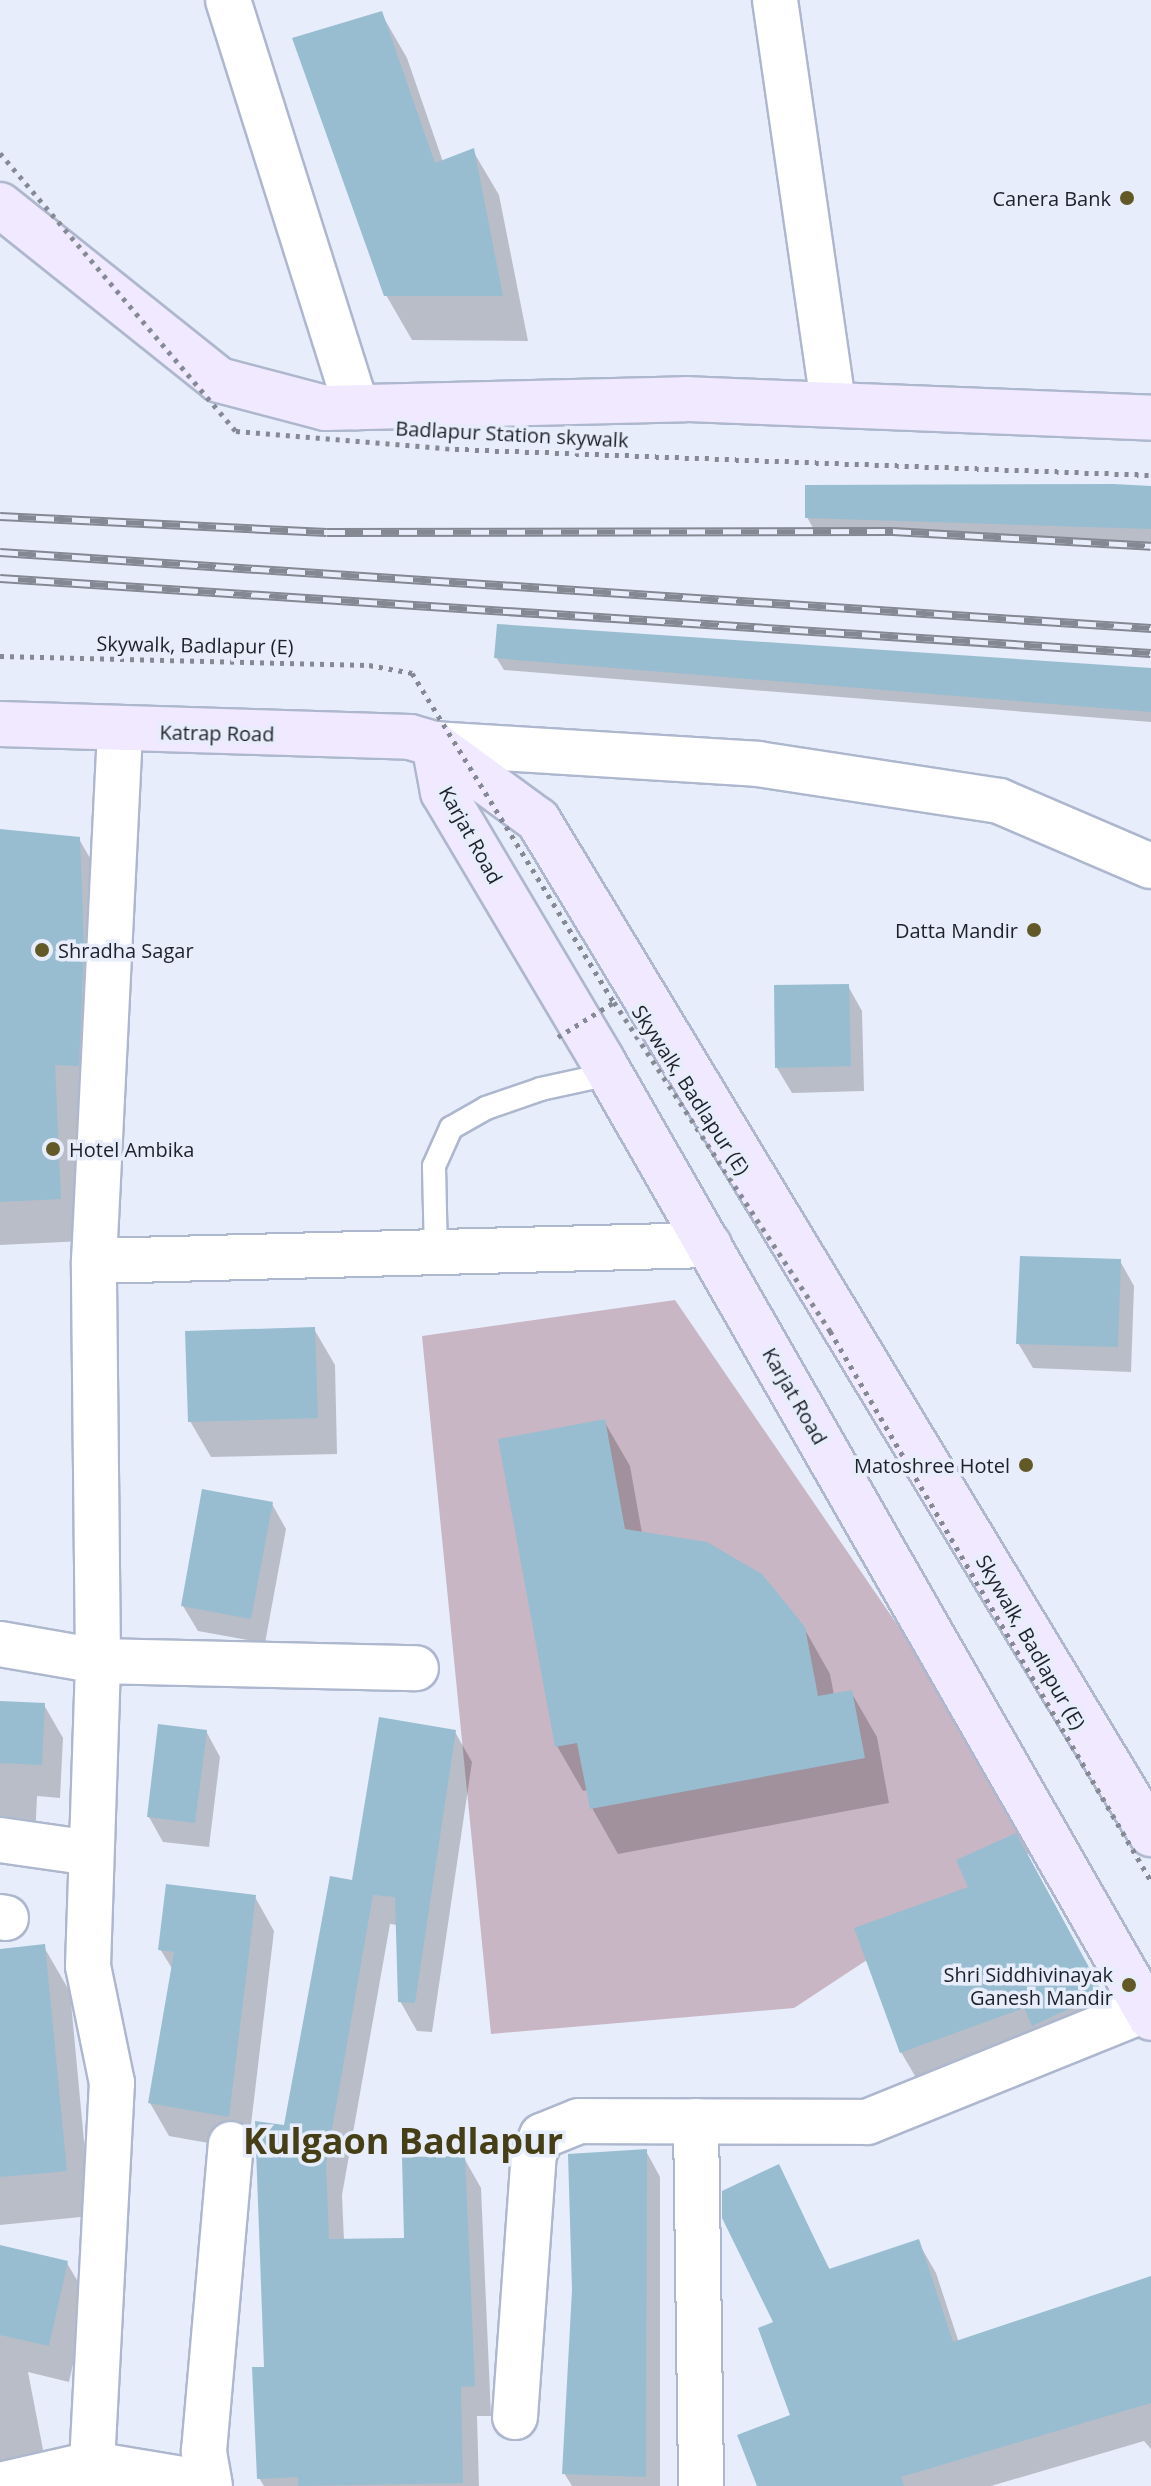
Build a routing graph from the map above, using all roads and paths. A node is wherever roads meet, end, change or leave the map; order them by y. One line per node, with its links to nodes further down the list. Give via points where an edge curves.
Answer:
1 (228, 0): 6 (street)
2 (775, 0): 5 (street)
3 (0, 153): 8 (path, Badlapur Station skywalk, bridge, via 236,431 455,449)
4 (0, 205): 6 (main road, via 219,380 325,408)
5 (833, 404): 6 (main road, via 686,399); 7 (main road)
6 (356, 407)
7 (1151, 418)
8 (1151, 475)
9 (0, 656): 14 (path, Skywalk, Badlapur (E), bridge, via 369,665 412,673)
10 (0, 724): 11 (main road, Katrap Road)
11 (120, 731): 12 (main road, Katrap Road, via 410,737); 19 (street)
12 (434, 744): 13 (street, via 758,764 999,801); 16 (main road, Karjat Road, via 443,792); 23 (main road, Karjat Road, via 538,820)
13 (1151, 866)
14 (614, 1002): 15 (path, bridge); 26 (path, Skywalk, Badlapur (E), bridge, via 830,1331)
15 (558, 1037)
16 (610, 1074): 17 (main road, Karjat Road); 18 (lane, via 541,1089 486,1108 451,1128 434,1166)
17 (709, 1245): 18 (street); 27 (main road, Karjat Road)
18 (436, 1255): 19 (street)
19 (94, 1261): 21 (street)
20 (0, 1644): 21 (street)
21 (98, 1661): 22 (street); 25 (street)
22 (416, 1668)
23 (1151, 1834)
24 (0, 1840): 25 (street)
25 (91, 1853): 31 (street, via 88,1966 112,2083)
26 (1151, 1881)
27 (1148, 2013): 28 (street, via 867,2122)
28 (696, 2121): 30 (street, via 579,2121 542,2136 534,2154); 34 (street)
29 (231, 2144): 33 (street, via 204,2451)
30 (515, 2417)
31 (92, 2464): 32 (street); 33 (street)
32 (0, 2485)
33 (208, 2485)
34 (701, 2486)

